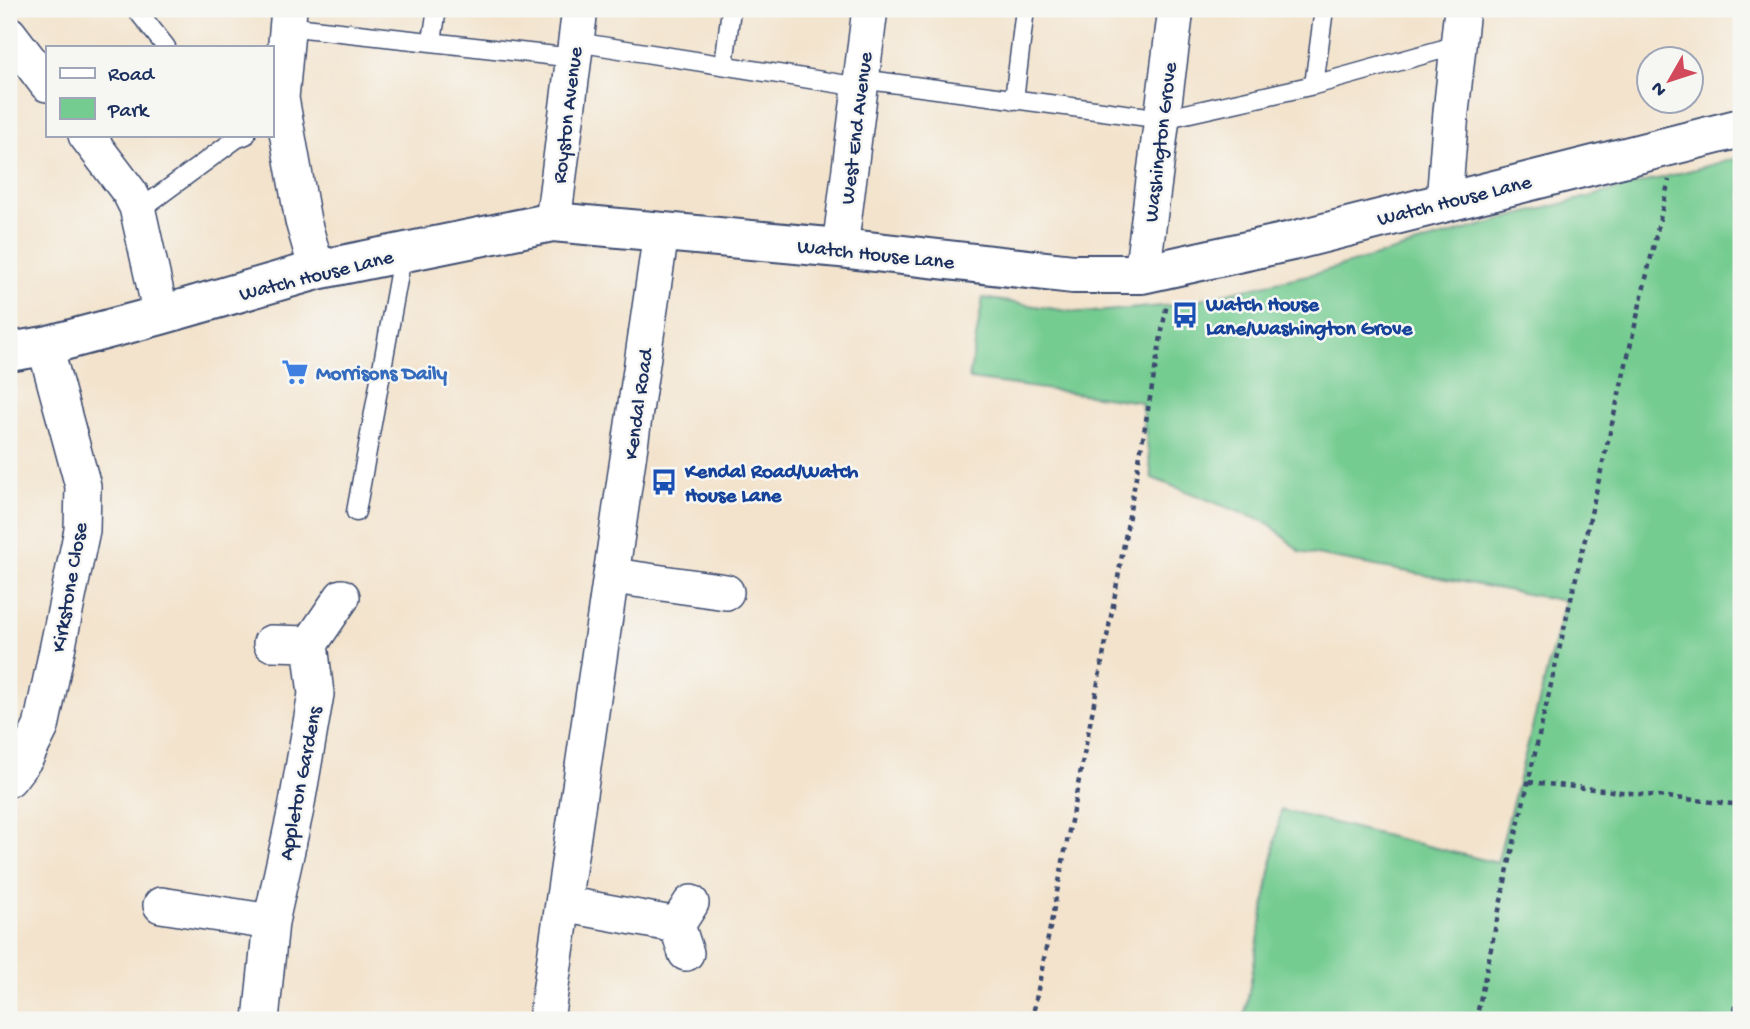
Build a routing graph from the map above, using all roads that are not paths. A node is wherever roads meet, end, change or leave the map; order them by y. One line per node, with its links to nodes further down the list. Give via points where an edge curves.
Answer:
1 (437, 9): 12 (lane)
2 (731, 9): 15 (lane)
3 (870, 9): 16 (street, West End Avenue)
4 (1025, 9): 19 (lane)
5 (1176, 9): 20 (street, Washington Grove)
6 (1324, 9): 18 (lane)
7 (1462, 9): 13 (street)
8 (140, 11): 14 (lane)
9 (288, 18): 12 (lane); 21 (street)
10 (9, 34): 17 (street)
11 (576, 36): 12 (lane); 15 (lane); 27 (street, Royston Avenue)
12 (432, 41)
13 (1458, 44): 18 (lane); 25 (street)
14 (165, 46)
15 (723, 65): 16 (lane)
16 (860, 83): 19 (lane); 29 (street, West End Avenue)
17 (46, 84)
18 (1314, 85): 20 (lane)
19 (1014, 100): 20 (lane)
20 (1163, 119): 32 (street, Washington Grove)
21 (278, 121): 31 (street)
22 (1741, 128): 25 (street, Watch House Lane)
23 (87, 136): 26 (street, via 130,193)
24 (238, 136): 26 (lane)
25 (1444, 202): 32 (street, Watch House Lane)
26 (138, 211): 33 (street)
27 (552, 222): 28 (street, Watch House Lane); 30 (street, Watch House Lane)
28 (661, 233): 29 (street, Watch House Lane); 36 (street, Kendal Road)
29 (840, 248): 32 (street, Watch House Lane, via 1073,274)
30 (402, 252): 31 (street, Watch House Lane); 35 (lane)
31 (317, 270): 33 (street, Watch House Lane)
32 (1158, 271)
33 (161, 315): 34 (street, Watch House Lane)
34 (27, 349): 41 (street, Kirkstone Close, via 83,486 82,530 41,727)
35 (356, 512)
36 (613, 576): 37 (street); 42 (street, Kendal Road)
37 (734, 594)
38 (342, 597): 40 (street)
39 (271, 643): 40 (street)
40 (310, 643): 44 (street, Appleton Gardens, via 316,694)
41 (9, 779)
42 (563, 904): 45 (street); 47 (street, Kendal Road)
43 (160, 905): 44 (street)
44 (271, 922): 46 (street, Appleton Gardens)
45 (685, 927)
46 (261, 1020)
47 (546, 1020)

